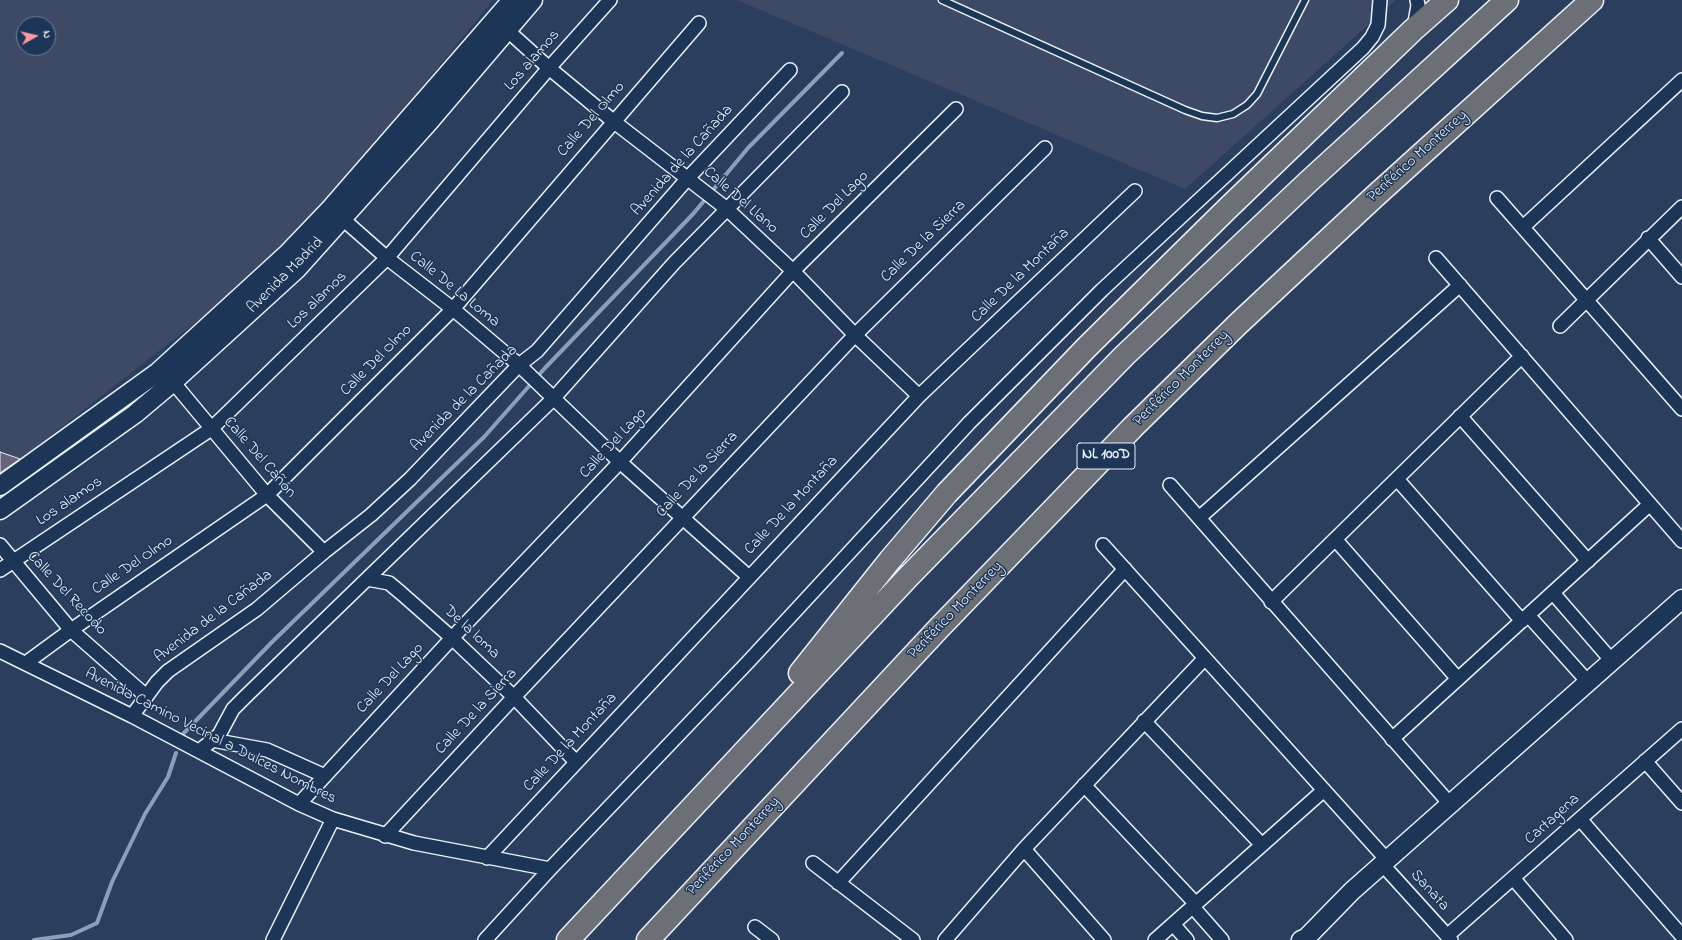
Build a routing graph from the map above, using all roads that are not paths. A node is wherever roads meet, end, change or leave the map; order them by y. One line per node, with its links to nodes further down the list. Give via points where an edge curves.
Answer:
1 (512, 0): 26 (street, Avenida Madrid)
2 (533, 0): 12 (street, Avenida Madrid)
3 (610, 0): 14 (street, Los alamos)
4 (942, 0): 5 (lane, via 1185,110 1217,118 1233,114 1247,105 1257,94)
5 (1305, 0)
6 (1380, 0): 103 (street, via 1378,25 1363,48 1102,290 974,418 749,661)
7 (1417, 0): 13 (street, via 1417,18)
8 (1447, 0): 13 (highway)
9 (1507, 0): 82 (highway, via 1308,182 1125,355 909,576)
10 (1592, 0): 115 (highway, Periférico Monterrey / NL 100D, via 1373,198 1238,324 1133,427 928,639)
11 (699, 23): 19 (street, Calle Del Olmo)
12 (507, 30): 14 (street, Calle Del Llano); 26 (street, Avenida Madrid, via 429,122)
13 (1413, 30): 82 (highway, via 1087,347 947,493 785,693)
14 (549, 68): 19 (street, Calle Del Llano); 29 (street, Los alamos)
15 (790, 70): 21 (street, Avenida de la Cañada)
16 (1682, 80): 27 (street)
17 (842, 92): 24 (street)
18 (956, 109): 31 (street, Calle Del Lago)
19 (613, 121): 21 (street, Calle Del Llano); 35 (street, Calle Del Olmo)
20 (1045, 148): 37 (street, Calle De la Sierra)
21 (688, 178): 24 (street, Calle Del Llano); 39 (street, Avenida de la Cañada)
22 (1135, 191): 42 (street, Calle De la Montaña)
23 (1497, 198): 27 (street)
24 (724, 206): 31 (street, Calle Del Llano); 41 (street)
25 (1682, 207): 28 (street)
26 (337, 213): 29 (street, Calle De La Loma); 40 (street, Avenida Madrid, via 298,269); 49 (street, Avenida Madrid, via 287,254 158,372)
27 (1523, 227): 34 (street)
28 (1648, 238): 32 (street); 34 (street)
29 (387, 258): 35 (street, Calle De La Loma); 45 (street, Los alamos)
30 (1436, 258): 33 (street)
31 (793, 271): 37 (street, Calle Del Llano); 46 (street, Calle Del Lago)
32 (1682, 277)
33 (1460, 285): 38 (street); 54 (street)
34 (1585, 300): 36 (street); 43 (street)
35 (453, 309): 39 (street, Calle De La Loma); 50 (street, Calle Del Olmo)
36 (1560, 326)
37 (855, 335): 42 (street, Calle Del Llano); 53 (street, Calle De la Sierra)
38 (1522, 356): 44 (street); 51 (street)
39 (522, 368): 41 (street, Calle De La Loma); 59 (street, Avenida de la Cañada, via 390,498)
40 (173, 382): 45 (street, Calle Del Cañón); 52 (street, Avenida Madrid, via 135,414)
41 (550, 396): 46 (street, Calle De La Loma); 65 (street)
42 (919, 396): 64 (street, Calle De la Montaña)
43 (1682, 409)
44 (1460, 416): 47 (street); 61 (street)
45 (211, 429): 50 (street, Calle Del Cañón); 60 (street, Los alamos)
46 (620, 462): 53 (street, Calle De La Loma); 71 (street, Calle Del Lago)
47 (1397, 479): 55 (street); 69 (street)
48 (1170, 485): 54 (street)
49 (0, 486)
50 (266, 496): 59 (street, Calle Del Cañón); 70 (street, Calle Del Olmo)
51 (1650, 504): 56 (street); 61 (street)
52 (0, 510)
53 (682, 518): 64 (street, Calle De La Loma); 79 (street, Calle De la Sierra)
54 (1199, 518): 68 (street)
55 (1335, 539): 68 (street); 76 (street)
56 (1682, 541)
57 (0, 545): 60 (street, Calle Del Recodo)
58 (1103, 545): 62 (street, Sanata)
59 (324, 552): 78 (street, Avenida de la Cañada, via 257,609 168,671)
60 (13, 561): 63 (street, Los alamos); 70 (street, Calle Del Recodo)
61 (1588, 561): 66 (street)
62 (1124, 569): 73 (street, Sanata); 105 (street)
63 (0, 570)
64 (748, 577): 88 (street, Calle De la Montaña)
65 (367, 579): 71 (street, De la loma, via 389,583); 85 (street, via 233,709 219,735)
66 (1553, 593): 69 (street); 74 (street)
67 (1682, 599): 74 (street)
68 (1271, 602): 84 (street)
69 (1525, 618): 76 (street); 77 (street)
70 (71, 630): 75 (street, Calle Del Olmo); 78 (street, Calle Del Recodo)
71 (452, 638): 79 (street, De la loma); 89 (street, Calle Del Lago)
72 (0, 651): 75 (street, Avenida Camino Vecinal a Dulces Nombres)
73 (1205, 658): 81 (street); 91 (street, Sanata)
74 (1612, 661): 77 (street)
75 (26, 663): 80 (street, Avenida Camino Vecinal a Dulces Nombres)
76 (1458, 679): 84 (street)
77 (1588, 682): 94 (street)
78 (146, 696): 80 (street, Avenida de la Cañada)
79 (514, 697): 88 (street, De la loma); 97 (street, Calle De la Sierra)
80 (132, 716): 86 (street, Avenida Camino Vecinal a Dulces Nombres)
81 (1144, 721): 90 (street); 98 (street)
82 (769, 724): 114 (highway)
83 (1682, 728): 87 (street, Cartagena)
84 (1392, 739): 94 (street)
85 (212, 740): 86 (street); 89 (street, via 267,750)
86 (199, 751): 93 (street, Avenida Camino Vecinal a Dulces Nombres)
87 (1645, 761): 92 (street); 95 (street, Cartagena)
88 (576, 762): 100 (street, Calle De la Montaña)
89 (325, 776): 93 (street, Calle Del Lago)
90 (1084, 785): 99 (street); 106 (street)
91 (1324, 790): 98 (street); 101 (street, Sanata)
92 (1682, 802)
93 (299, 804): 96 (street, Avenida Camino Vecinal a Dulces Nombres)
94 (1450, 804): 101 (street)
95 (1580, 818): 104 (street, Cartagena); 109 (street)
96 (333, 819): 97 (street, Avenida Camino Vecinal a Dulces Nombres); 112 (street)
97 (386, 836): 100 (street, Avenida Camino Vecinal a Dulces Nombres)
98 (1262, 845): 106 (street)
99 (1024, 849): 118 (street); 119 (street)
100 (487, 858): 103 (street, Avenida Camino Vecinal a Dulces Nombres)
101 (1385, 862): 110 (street, Sanata); 111 (street)
102 (812, 863): 105 (street)
103 (550, 869): 113 (street)
104 (1513, 878): 110 (street, Cartagena); 123 (street)
105 (838, 883): 117 (street)
106 (1194, 905): 107 (street); 122 (street)
107 (1173, 924): 120 (street); 121 (street)
108 (756, 927): 116 (street)
109 (1682, 936)
110 (1449, 938)
111 (1304, 939)
112 (273, 940)
113 (485, 940)
114 (568, 940)
115 (648, 940)
116 (772, 940)
117 (913, 940)
118 (945, 940)
119 (1104, 940)
120 (1155, 940)
121 (1187, 940)
122 (1222, 940)
123 (1566, 940)

